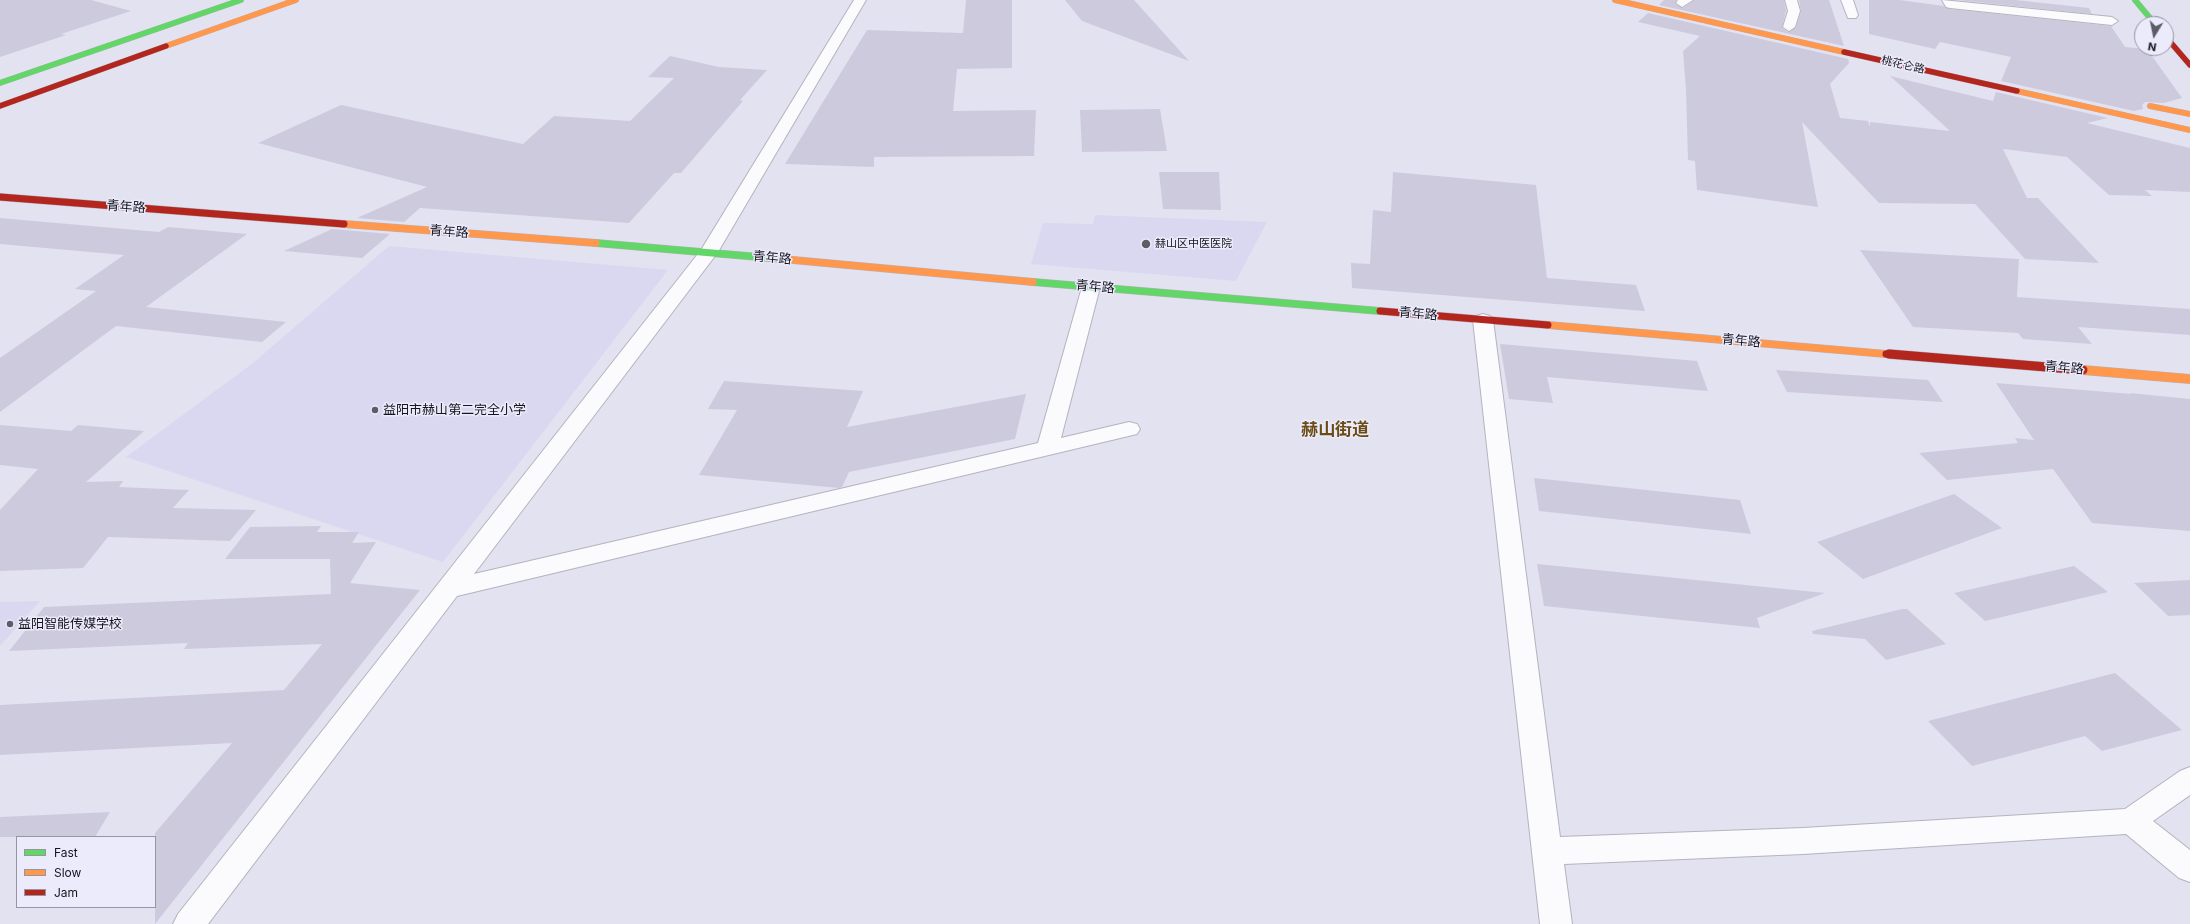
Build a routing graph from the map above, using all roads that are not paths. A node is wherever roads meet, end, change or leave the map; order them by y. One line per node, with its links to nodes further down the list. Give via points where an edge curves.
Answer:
1 (242, 0): 17 (street)
2 (296, 0): 19 (street)
3 (860, 0): 23 (street)
4 (1615, 0): 21 (street, 桃花仑路)
5 (1791, 0): 14 (street, via 1794,11)
6 (1847, 0): 11 (street)
7 (1948, 0): 13 (street, via 1950,4)
8 (2135, 0): 12 (street)
9 (1681, 2): 10 (street)
10 (1697, 7)
11 (1852, 16)
12 (2148, 16)
13 (2112, 21)
14 (1789, 27)
15 (2174, 46): 16 (street)
16 (2190, 65)
17 (0, 83)
18 (2144, 104): 20 (street)
19 (0, 106)
20 (2190, 114)
21 (2190, 130)
22 (0, 197): 23 (street, 青年路)
23 (709, 252): 24 (street, 青年路); 29 (street)
24 (1091, 287): 25 (street, 青年路); 28 (street)
25 (1483, 320): 26 (street, 青年路); 32 (street)
26 (2190, 379)
27 (1129, 429): 28 (street)
28 (1048, 448): 29 (street)
29 (448, 589): 34 (street)
30 (2190, 779): 31 (street)
31 (2131, 821): 32 (street, via 1802,841); 33 (street)
32 (1548, 851): 35 (street)
33 (2190, 868)
34 (189, 924)
35 (1556, 924)

